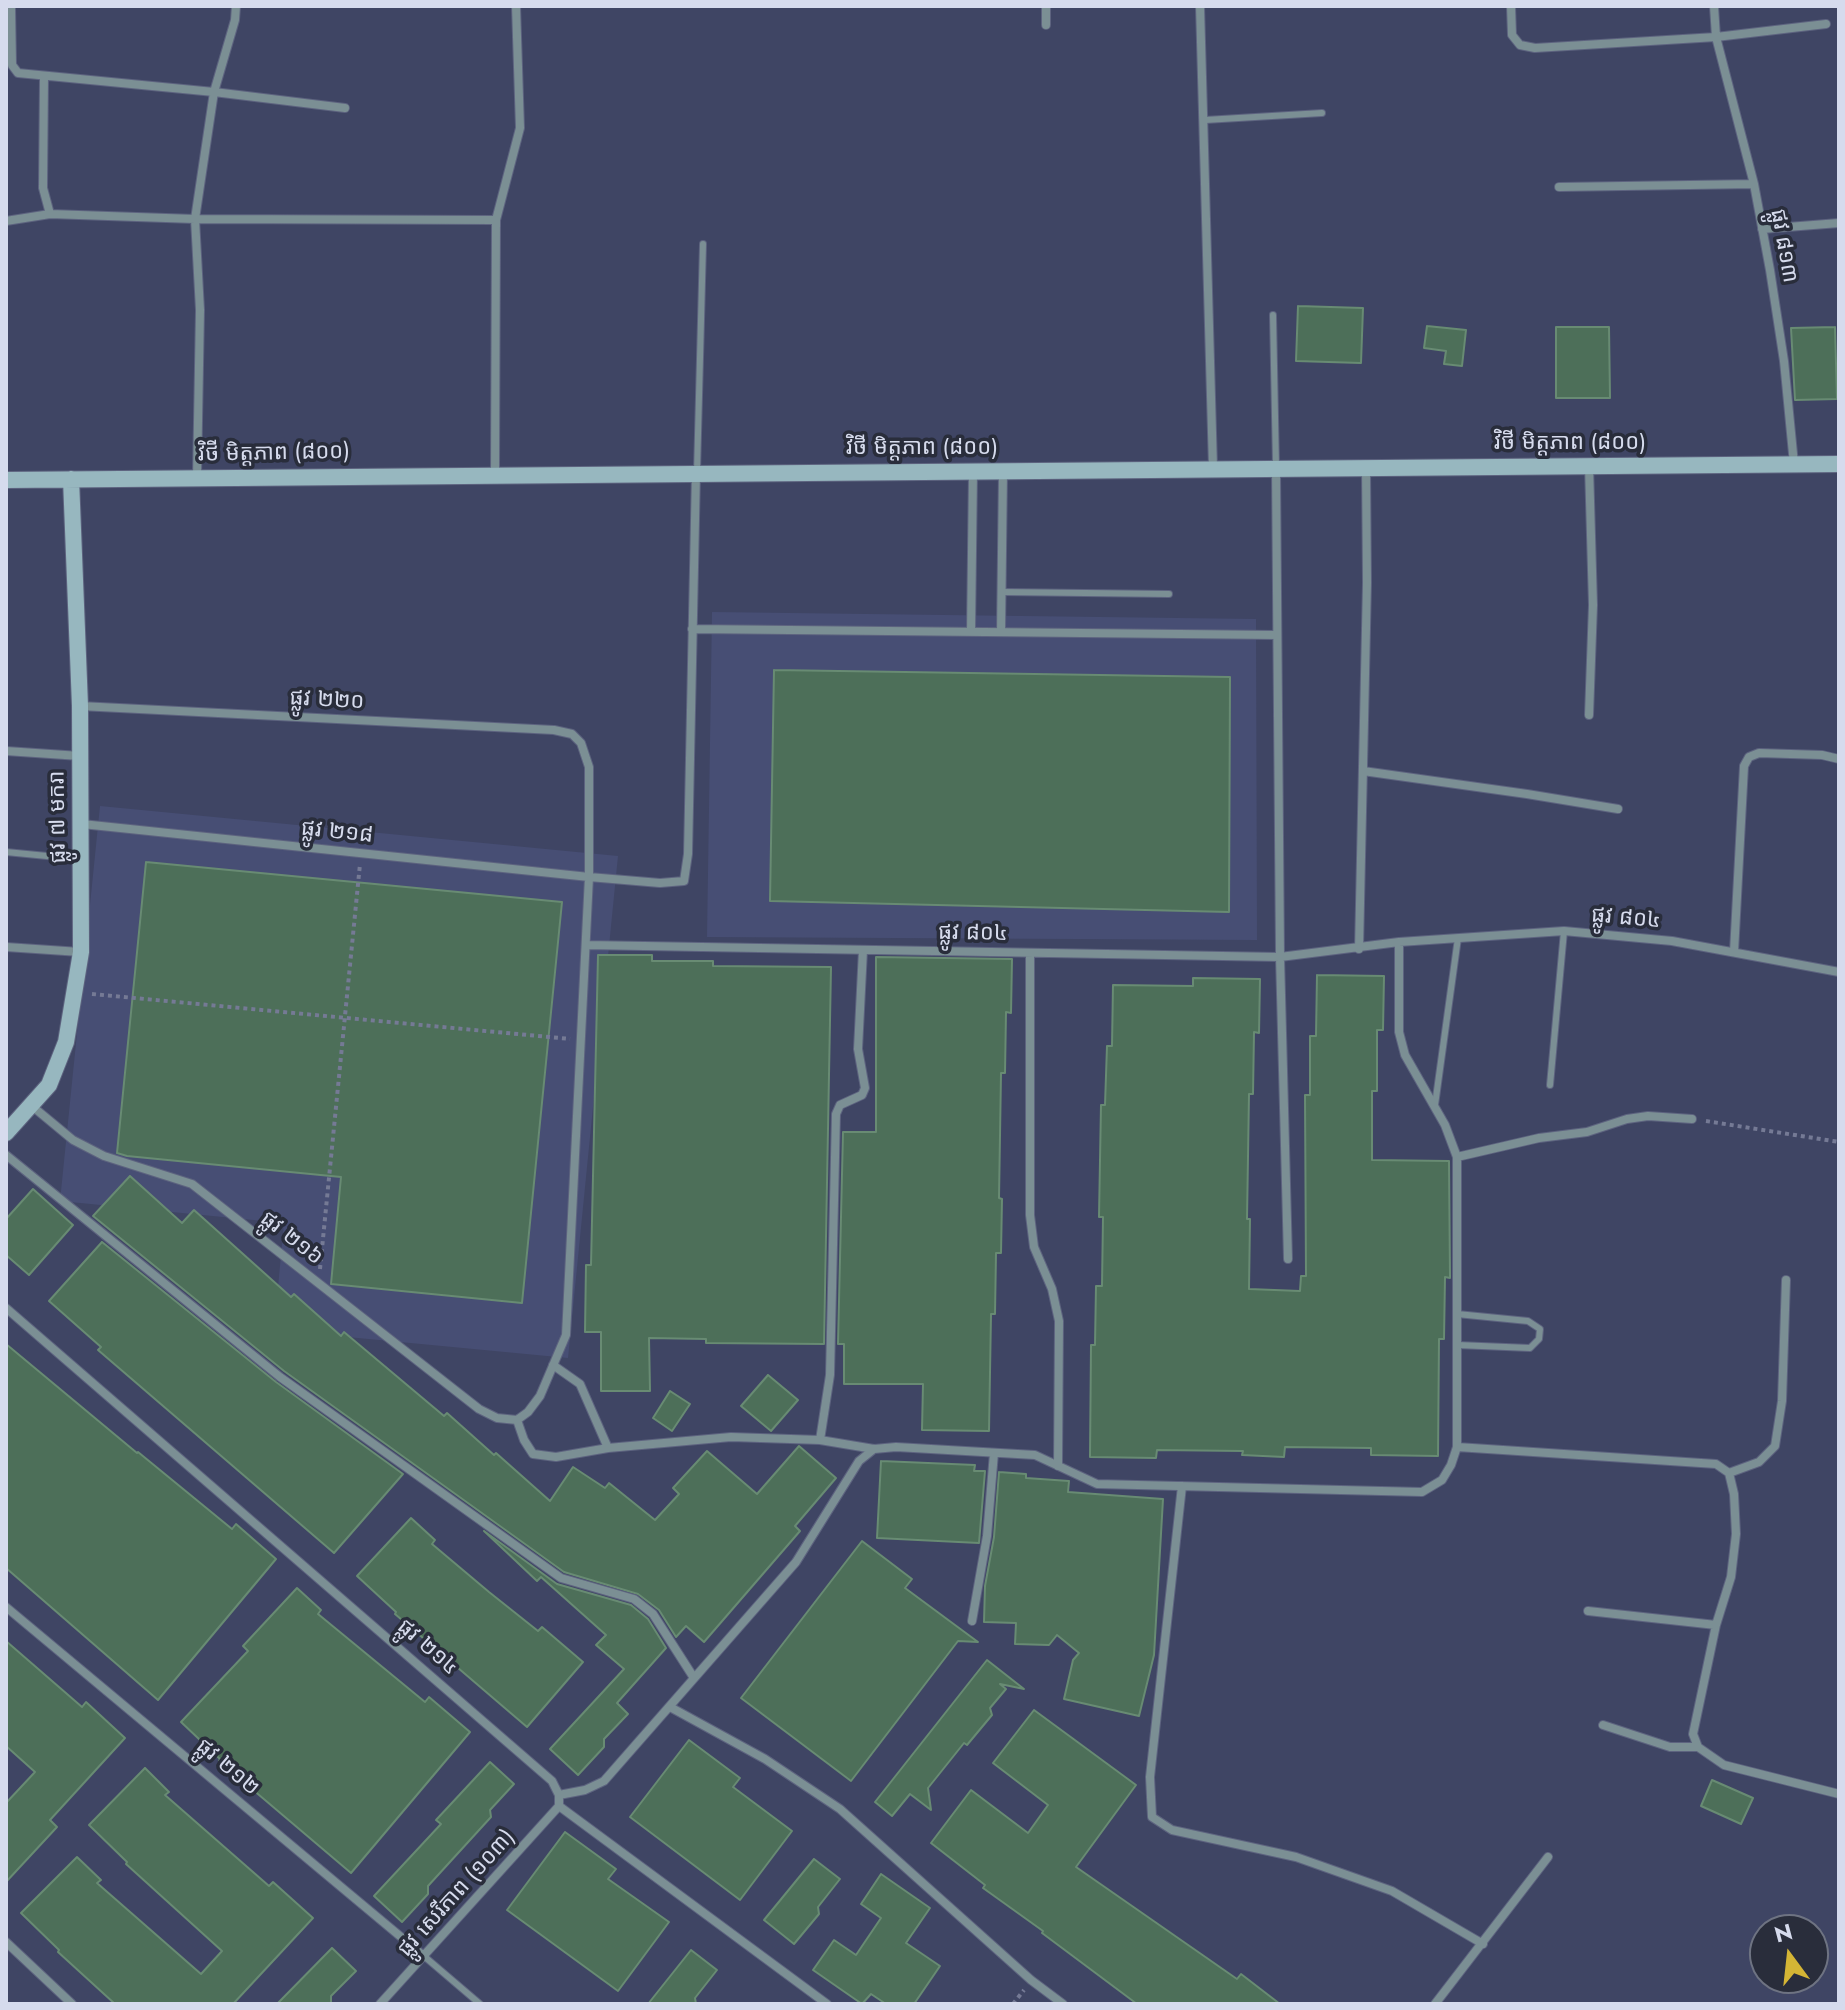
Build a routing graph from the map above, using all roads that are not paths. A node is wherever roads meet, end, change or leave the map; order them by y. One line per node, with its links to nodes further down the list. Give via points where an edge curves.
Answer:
1 (11, 6): 11 (street, via 12,65 18,73)
2 (236, 6): 12 (street)
3 (516, 6): 20 (street, via 520,128)
4 (1046, 6): 9 (street)
5 (1200, 6): 15 (street)
6 (1511, 6): 10 (street, via 1512,35 1520,45 1535,48)
7 (1714, 6): 10 (street, ផ្លូវ ៨១៣)
8 (1826, 24): 10 (street)
9 (1046, 25)
10 (1716, 37): 16 (street, ផ្លូវ ៨១៣)
11 (44, 76): 12 (street); 18 (street, via 43,188)
12 (214, 92): 13 (street); 19 (street)
13 (345, 108)
14 (1322, 113): 15 (lane)
15 (1205, 120): 30 (street)
16 (1754, 184): 17 (street); 23 (street, ផ្លូវ ៨១៣)
17 (1559, 187)
18 (50, 214): 19 (street); 21 (street)
19 (195, 219): 20 (street); 36 (street, via 200,310)
20 (496, 220): 35 (street)
21 (6, 221)
22 (1839, 223): 23 (street)
23 (1762, 229): 26 (street, ផ្លូវ ៨១៣)
24 (703, 244): 34 (lane)
25 (1273, 315): 31 (lane)
26 (1794, 464): 27 (main road, វិថី មិត្តភាព (៨០០)); 28 (main road, វិថី មិត្តភាព (៨០០))
27 (1839, 464)
28 (1589, 466): 29 (main road, វិថី មិត្តភាព (៨០០)); 46 (street)
29 (1366, 467): 31 (main road, វិថី មិត្តភាព (៨០០)); 50 (street)
30 (1213, 468): 31 (main road, វិថី មិត្តភាព (៨០០)); 32 (main road, វិថី មិត្តភាព (៨០០))
31 (1276, 468): 44 (street)
32 (1003, 470): 33 (main road, វិថី មិត្តភាព (៨០០)); 39 (street)
33 (973, 471): 34 (main road, វិថី មិត្តភាព (៨០០)); 42 (street)
34 (696, 472): 35 (main road, វិថី មិត្តភាព (៨០០)); 41 (street)
35 (495, 474): 36 (main road, វិថី មិត្តភាព (៨០០))
36 (197, 477): 37 (main road, វិថី មិត្តភាព (៨០០))
37 (71, 479): 38 (main road, វិថី មិត្តភាព (៨០០)); 45 (main road, ផ្លូវ ៧ មករា)
38 (6, 480)
39 (1001, 592): 40 (lane); 43 (street)
40 (1169, 594)
41 (692, 629): 42 (street); 55 (street, ផ្លូវ ២១៨, via 684,881)
42 (971, 632): 43 (street)
43 (1001, 632): 44 (street)
44 (1277, 635): 66 (street)
45 (80, 706): 48 (main road, ផ្លូវ ៧ មករា); 55 (street, ផ្លូវ ២២០, via 572,734 589,767)
46 (1589, 715)
47 (6, 751): 48 (street)
48 (80, 756): 52 (main road, ផ្លូវ ៧ មករា)
49 (1839, 759): 64 (street, via 1759,753 1744,766)
50 (1363, 771): 51 (street); 61 (street)
51 (1618, 809)
52 (82, 824): 54 (main road, ផ្លូវ ៧ មករា); 55 (street, ផ្លូវ ២១៨)
53 (6, 852): 54 (lane)
54 (82, 859): 63 (main road, ផ្លូវ ៧ មករា)
55 (589, 877): 59 (street)
56 (1564, 931): 57 (street, ផ្លូវ ៨០៤); 64 (street, ផ្លូវ ៨០៤); 68 (lane)
57 (1458, 938): 58 (street, ផ្លូវ ៨០៤); 69 (lane)
58 (1399, 942): 61 (street, ផ្លូវ ៨០៤); 69 (street, via 1399,1032 1405,1055)
59 (586, 945): 62 (street, ផ្លូវ ៨០៤); 80 (street, via 566,1335)
60 (6, 947): 63 (street)
61 (1359, 949): 66 (street, ផ្លូវ ៨០៤)
62 (863, 950): 65 (street, ផ្លូវ ៨០៤); 82 (street, via 858,1049 865,1088 862,1095 840,1105 836,1114 830,1375)
63 (81, 952): 70 (main road, ផ្លូវ ៧ មករា, via 66,1042 49,1085)
64 (1734, 952): 67 (street, ផ្លូវ ៨០៤)
65 (1030, 953): 66 (street, ផ្លូវ ៨០៤); 87 (street, via 1030,1215 1034,1247 1059,1321)
66 (1280, 957): 75 (street)
67 (1839, 972)
68 (1550, 1085)
69 (1435, 1105): 74 (street)
70 (32, 1106): 72 (main road, ផ្លូវ ៧ មករា); 81 (street, ផ្លូវ ២១៦, via 73,1140 104,1156 192,1184 479,1409)
71 (1692, 1119): 74 (street, via 1627,1119)
72 (6, 1133)
73 (6, 1155): 94 (street, via 280,1377 548,1569 561,1578 634,1599 653,1614)
74 (1457, 1157): 78 (street)
75 (1288, 1259)
76 (1786, 1280): 88 (street, via 1782,1401 1775,1446 1759,1462)
77 (6, 1308): 99 (street, ផ្លូវ ២១៤, via 552,1781)
78 (1457, 1314): 79 (street); 79 (lane, via 1528,1321 1540,1329 1530,1348)
79 (1457, 1345): 83 (street)
80 (553, 1365): 81 (street, via 540,1396); 84 (street, via 580,1384)
81 (517, 1420): 84 (street, via 533,1454 556,1457)
82 (820, 1440): 84 (street, via 731,1437); 85 (street)
83 (1457, 1447): 88 (street, via 1716,1464); 89 (street, via 1442,1480 1422,1492)
84 (608, 1448)
85 (874, 1449): 86 (street); 94 (street, via 859,1461 796,1562)
86 (994, 1453): 87 (street, via 1035,1455); 92 (street)
87 (1058, 1466): 89 (street, via 1097,1484)
88 (1729, 1473): 93 (street, via 1736,1534 1731,1577)
89 (1182, 1486): 103 (street, via 1150,1777 1152,1817 1172,1830 1296,1857 1392,1891)
90 (6, 1607): 104 (street, ផ្លូវ ២១២)
91 (1588, 1611): 93 (street)
92 (972, 1621)
93 (1716, 1625): 97 (street, via 1693,1734)
94 (694, 1678): 95 (street)
95 (670, 1707): 99 (street, via 604,1781); 109 (street, via 765,1759 840,1809)
96 (1603, 1725): 97 (street, via 1670,1747)
97 (1698, 1747): 98 (street, via 1724,1765)
98 (1839, 1794)
99 (559, 1795): 100 (street)
100 (559, 1806): 104 (street, ផ្លូវ សេរីភាព (១០៣)); 108 (street)
101 (1548, 1857): 103 (street)
102 (6, 1942): 105 (street)
103 (1483, 1944): 110 (street)
104 (425, 1957): 106 (street, ផ្លូវ សេរីភាព (១០៣)); 107 (lane)
105 (72, 2004)
106 (380, 2004)
107 (480, 2004)
108 (827, 2004)
109 (1063, 2004)
110 (1435, 2004)

